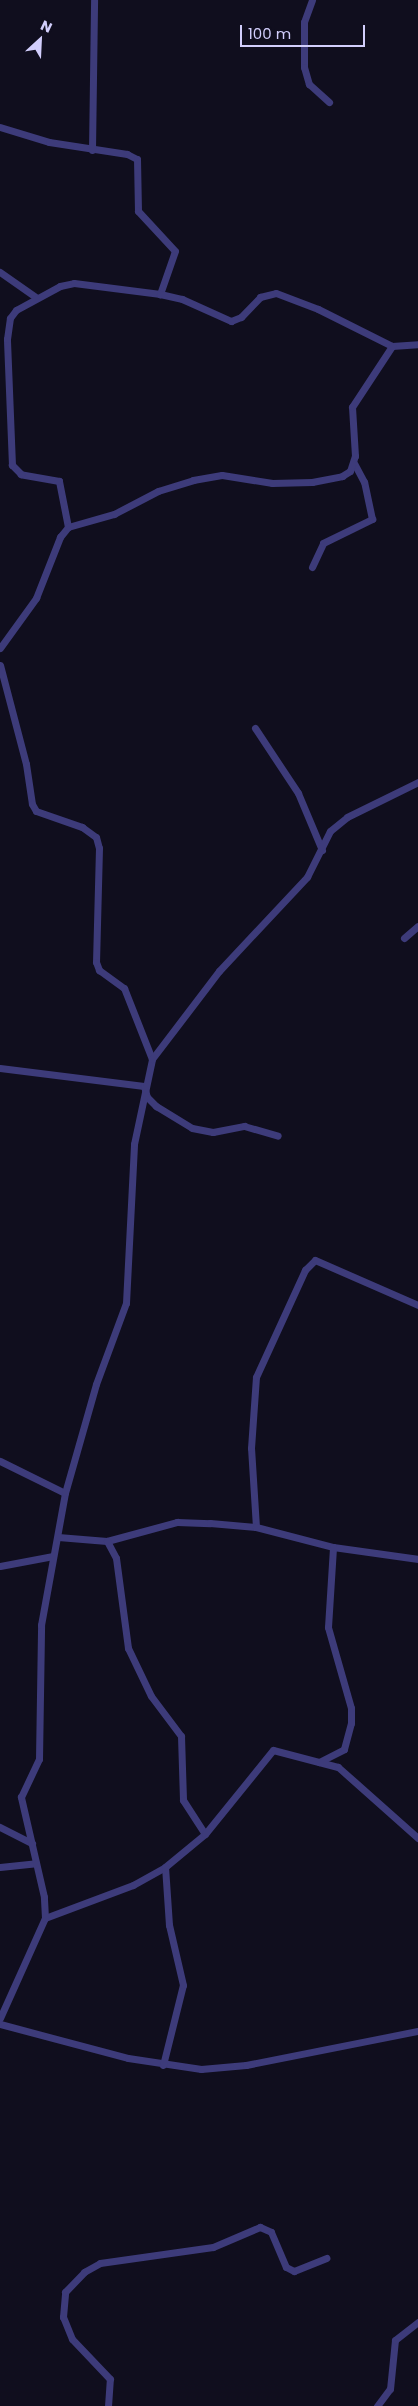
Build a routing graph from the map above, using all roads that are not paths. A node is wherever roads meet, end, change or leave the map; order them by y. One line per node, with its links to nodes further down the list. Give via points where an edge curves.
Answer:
1 (94, 0): 5 (street)
2 (312, 0): 3 (street, via 304,22 304,67 309,84)
3 (329, 102)
4 (0, 127): 5 (street)
5 (92, 150): 7 (street, via 127,154 137,159 138,211 175,251)
6 (0, 272): 8 (street)
7 (160, 294): 8 (street, via 66,283); 10 (street, via 182,299 221,320 231,321 240,317 260,297 276,293 318,309)
8 (38, 298): 12 (street, via 16,310 7,327 12,465 22,474 59,481)
9 (418, 344): 10 (street)
10 (392, 346): 11 (street, via 352,407)
11 (354, 463): 12 (street, via 342,476 312,482 272,483 222,475 193,480 158,491 114,514); 13 (street, via 364,482 372,519 323,543)
12 (68, 528): 14 (street, via 60,537 36,598)
13 (312, 566)
14 (0, 648)
15 (0, 665): 21 (street, via 26,764 32,804 36,811 82,828 96,837 99,848 98,970 124,988)
16 (255, 728): 18 (street, via 298,793)
17 (418, 782): 18 (street, via 347,817 330,831)
18 (322, 850): 21 (street, via 307,877 219,971)
19 (418, 926): 20 (street)
20 (404, 938)
21 (152, 1059): 23 (street)
22 (0, 1068): 23 (street)
23 (144, 1086): 24 (street, via 147,1097 156,1106 192,1128 213,1132 244,1126); 27 (street, via 134,1144 126,1302 96,1384)
24 (278, 1136)
25 (418, 1305): 28 (street, via 315,1260 305,1270 256,1377 251,1448)
26 (0, 1462): 27 (street)
27 (65, 1493): 29 (street)
28 (256, 1527): 30 (street, via 177,1522); 31 (street)
29 (58, 1537): 30 (street); 32 (street)
30 (107, 1541): 37 (street, via 116,1558 128,1648 151,1696 181,1736 183,1800)
31 (333, 1547): 33 (street); 35 (street, via 328,1627 351,1708 351,1722 344,1749)
32 (53, 1556): 34 (street); 39 (street, via 41,1626 39,1759 21,1797)
33 (418, 1559)
34 (0, 1566)
35 (318, 1762): 37 (street, via 273,1750); 38 (street, via 338,1767)
36 (0, 1827): 39 (street)
37 (205, 1834): 42 (street)
38 (418, 1838)
39 (32, 1842): 40 (street)
40 (36, 1862): 41 (street); 43 (street)
41 (0, 1867)
42 (165, 1867): 43 (street, via 133,1885); 47 (street, via 168,1918 183,1985)
43 (45, 1918): 44 (street)
44 (0, 2018)
45 (0, 2024): 47 (street)
46 (418, 2031): 47 (street, via 246,2065 201,2069)
47 (164, 2065)
48 (326, 2258): 50 (street, via 294,2271 286,2267 271,2232 260,2226 213,2247 100,2263 84,2272 65,2292 63,2317 72,2339 110,2379)
49 (418, 2322): 51 (street, via 395,2340 390,2389)
50 (108, 2406)
51 (377, 2406)

